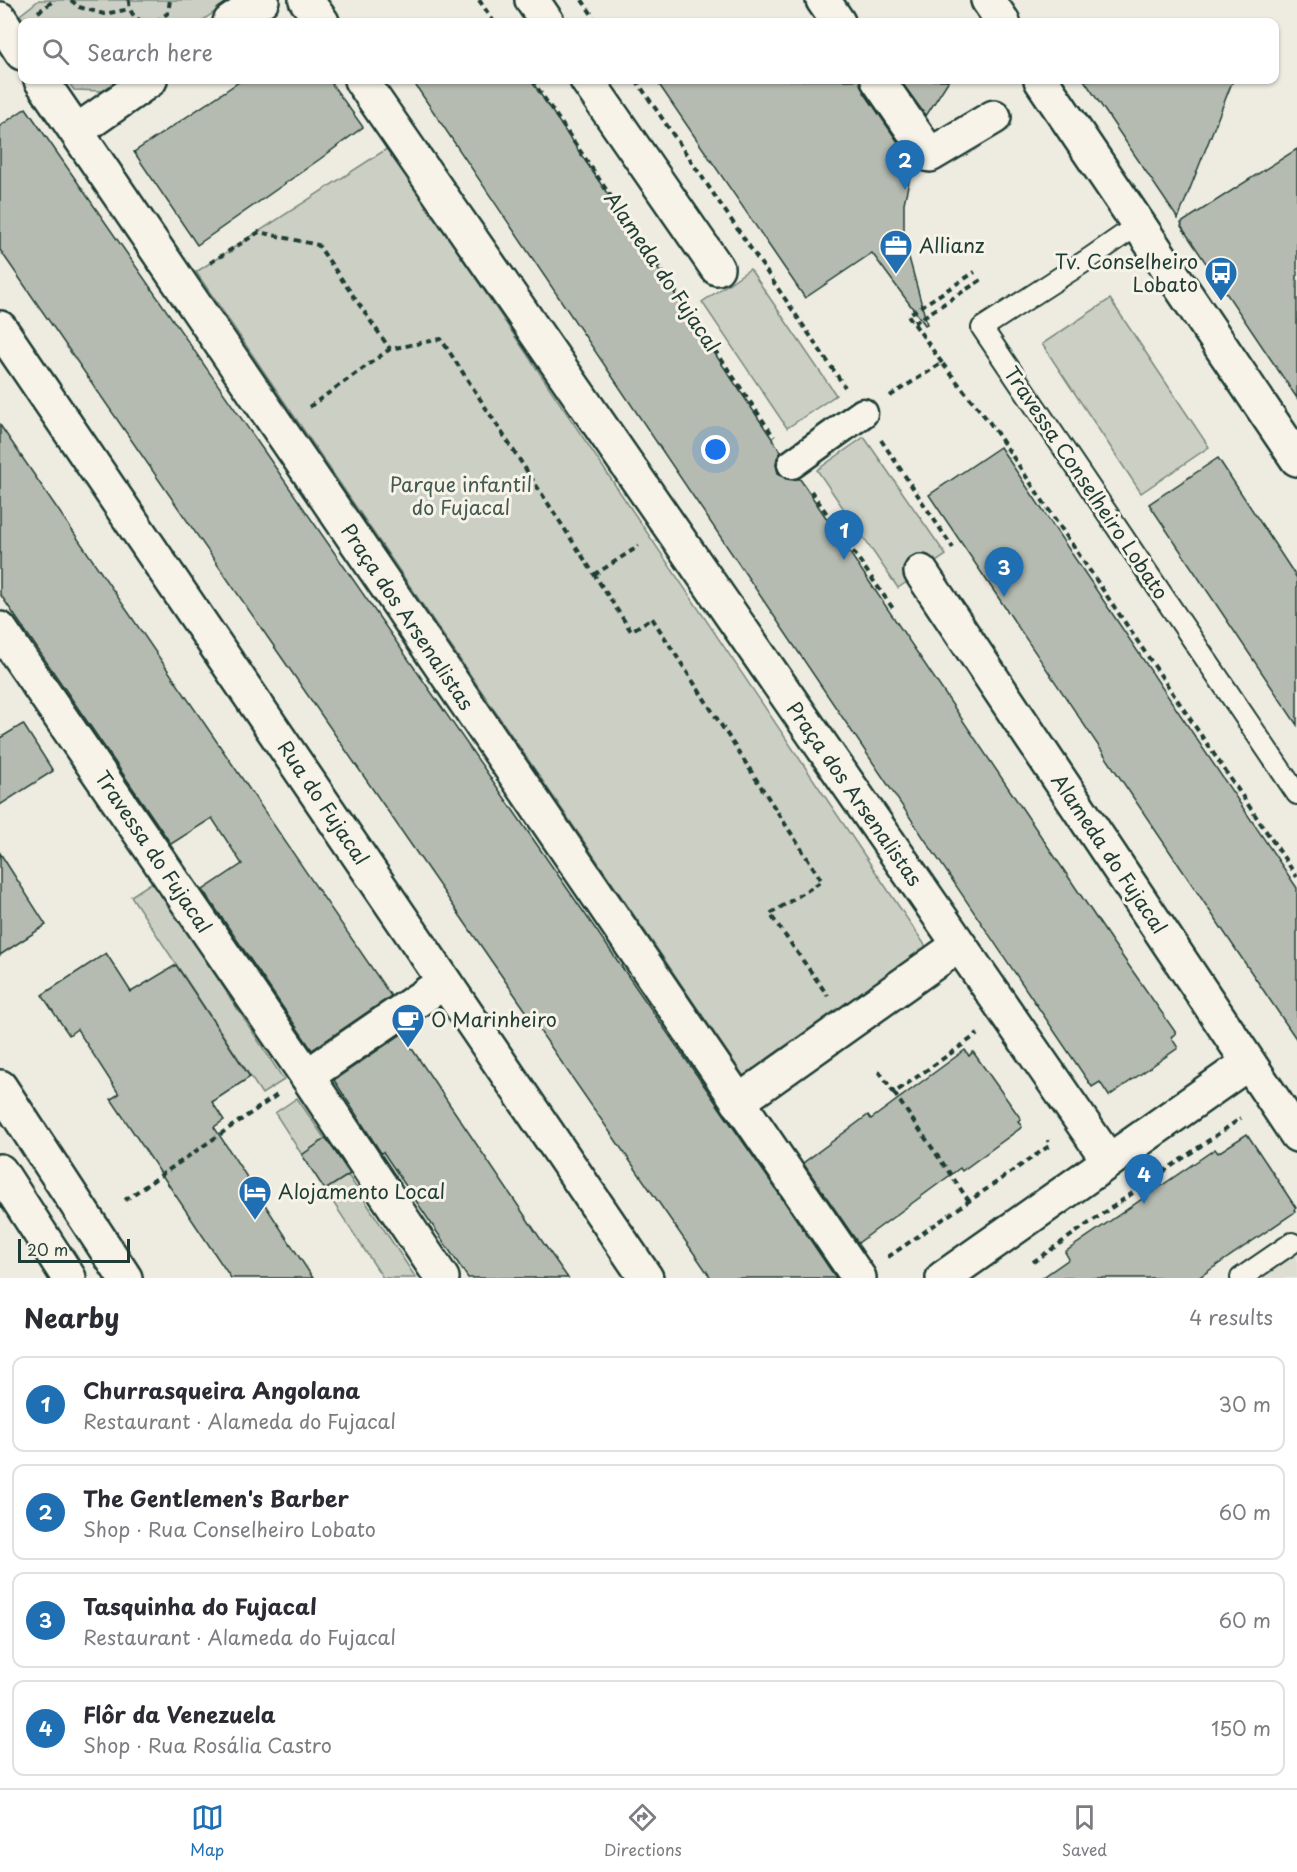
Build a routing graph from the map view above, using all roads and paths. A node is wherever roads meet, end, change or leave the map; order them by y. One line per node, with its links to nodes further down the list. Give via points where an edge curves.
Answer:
1 (71, 0): 11 (path, via 79,7 104,14)
2 (129, 0): 11 (path)
3 (170, 0): 13 (path, via 168,14)
4 (262, 0): 14 (street)
5 (306, 0): 15 (street)
6 (478, 0): 16 (path)
7 (532, 0): 17 (street)
8 (582, 0): 18 (path)
9 (822, 0): 19 (street)
10 (988, 0): 20 (street)
11 (130, 9): 12 (path)
12 (138, 18)
13 (162, 18)
14 (236, 18)
15 (319, 18)
16 (491, 18)
17 (544, 18)
18 (594, 18)
19 (835, 18)
20 (1000, 18)
21 (0, 19): 22 (street)
22 (18, 47)
23 (44, 84): 32 (street, Praça dos Arsenalistas)
24 (144, 84): 32 (street)
25 (364, 84): 46 (street, Praça dos Arsenalistas)
26 (535, 84): 45 (path, Alameda do Fujacal)
27 (590, 84): 35 (street)
28 (639, 84): 42 (path)
29 (881, 84): 31 (street, via 930,155)
30 (1044, 84): 33 (street)
31 (994, 117)
32 (77, 131): 43 (street, Praça dos Arsenalistas)
33 (1139, 224): 44 (street); 52 (lane, Travessa Conselheiro Lobato, via 982,328)
34 (204, 266): 40 (path, via 260,232 318,245)
35 (717, 268)
36 (975, 273): 38 (path, via 908,315)
37 (981, 280): 38 (path)
38 (914, 323): 41 (path)
39 (0, 328): 55 (street, Rua do Fujacal)
40 (390, 349): 43 (path); 49 (path, via 441,339)
41 (942, 363): 42 (path); 53 (path, via 990,423)
42 (863, 413): 45 (street); 47 (path)
43 (279, 428): 63 (street, Praça dos Arsenalistas)
44 (1297, 459)
45 (792, 464): 50 (path, Alameda do Fujacal)
46 (669, 526): 49 (path); 54 (street, Praça dos Arsenalistas)
47 (953, 548)
48 (921, 572): 58 (street, Alameda do Fujacal)
49 (594, 575): 56 (path, via 631,631 652,618 822,881 770,914)
50 (894, 610)
51 (0, 629): 60 (street, Travessa do Fujacal)
52 (1297, 794)
53 (1297, 877)
54 (959, 945): 63 (street); 67 (street, Praça dos Arsenalistas)
55 (444, 982): 60 (street); 77 (street, Rua do Fujacal)
56 (833, 1003)
57 (980, 1033): 62 (path)
58 (1248, 1063): 66 (street, Alameda do Fujacal); 67 (street)
59 (879, 1071): 62 (path)
60 (307, 1076): 69 (path); 76 (street, Travessa do Fujacal)
61 (0, 1087): 75 (street)
62 (894, 1093): 70 (path)
63 (738, 1102): 78 (street, Praça dos Arsenalistas)
64 (1245, 1116): 73 (path)
65 (1047, 1135): 70 (path, via 1049,1146)
66 (1297, 1135)
67 (1108, 1161): 79 (street)
68 (0, 1171): 74 (street)
69 (125, 1200)
70 (969, 1201): 72 (path)
71 (1292, 1243): 80 (lane)
72 (886, 1259)
73 (1030, 1264)
74 (69, 1278)
75 (125, 1278)
76 (442, 1278)
77 (646, 1278)
78 (859, 1278)
79 (943, 1278)
80 (1241, 1278)

